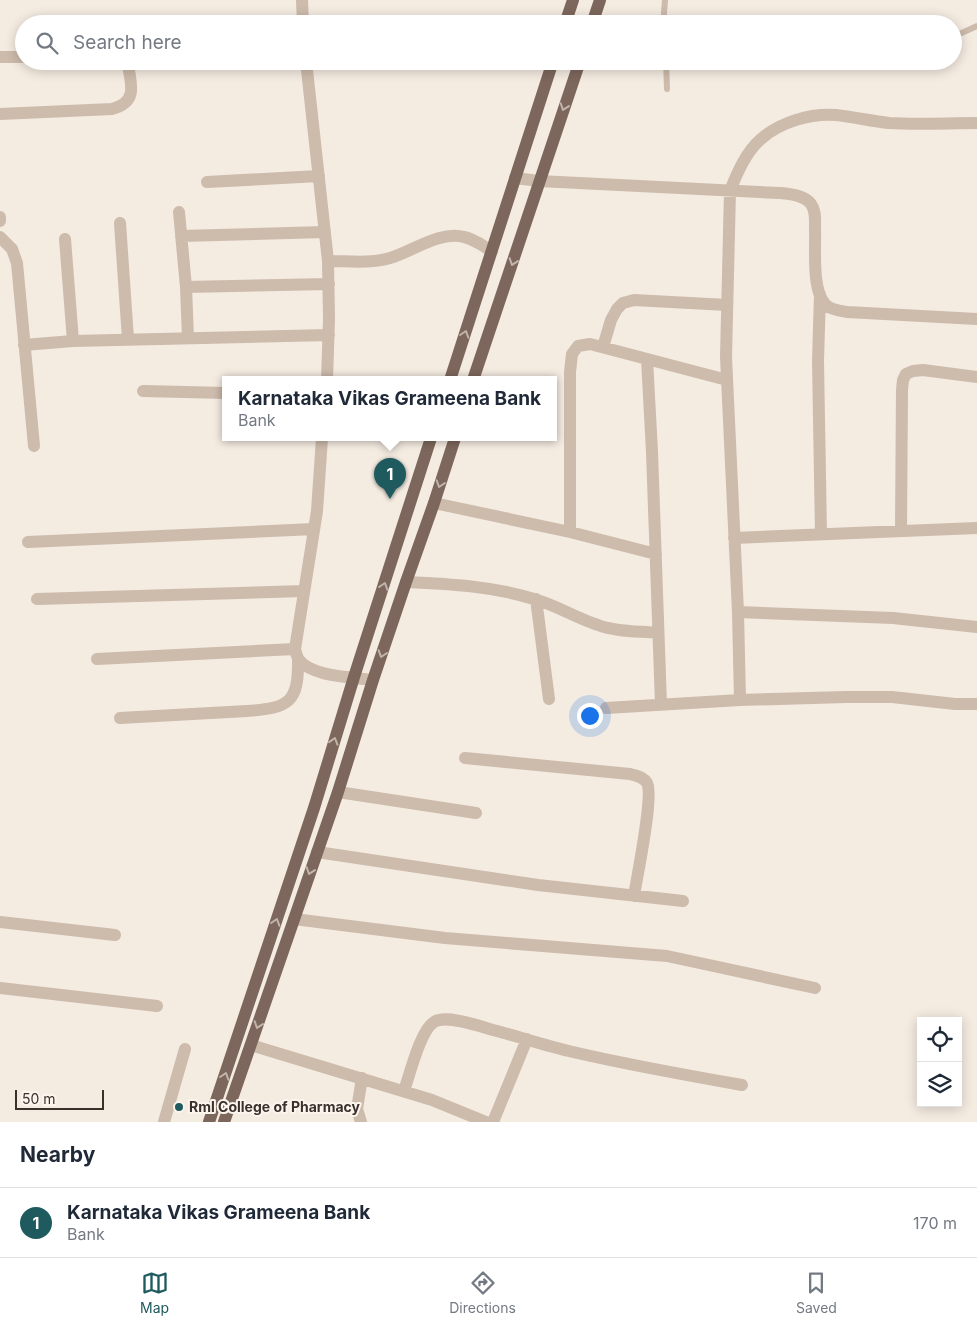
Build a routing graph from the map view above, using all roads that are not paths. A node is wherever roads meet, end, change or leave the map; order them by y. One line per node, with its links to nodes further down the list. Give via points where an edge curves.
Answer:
1 (302, 0): 5 (street)
2 (573, 0): 6 (main road)
3 (600, 0): 7 (main road)
4 (665, 0): 8 (lane)
5 (303, 15)
6 (568, 15)
7 (595, 15)
8 (664, 15)
9 (977, 26): 10 (lane)
10 (962, 33)
11 (0, 57): 12 (street)
12 (15, 57)
13 (128, 70): 19 (street, via 130,96 120,107)
14 (307, 70): 21 (street)
15 (550, 70): 22 (main road)
16 (577, 70): 24 (main road, one-way to 24)
17 (666, 70): 18 (lane)
18 (667, 89)
19 (0, 114)
20 (977, 123): 25 (street, via 890,123 835,115 791,122 776,128 750,151)
21 (319, 176): 23 (street); 30 (street)
22 (515, 178): 24 (street); 34 (main road)
23 (207, 182)
24 (539, 182): 25 (street); 50 (main road, one-way to 50)
25 (730, 191): 38 (street, via 794,195 811,204 815,214 815,274); 39 (street)
26 (179, 212): 31 (street)
27 (0, 217): 28 (street)
28 (0, 221)
29 (120, 223): 43 (street)
30 (325, 232): 31 (street); 35 (street)
31 (181, 236): 37 (street)
32 (0, 237): 45 (street, via 12,249 17,263)
33 (65, 239): 44 (street)
34 (492, 251): 35 (street, via 455,235 388,259); 49 (main road, one-way to 34)
35 (328, 261): 36 (street)
36 (329, 284): 37 (street); 41 (street)
37 (186, 287): 42 (street)
38 (820, 294): 40 (street, via 825,305 848,312); 64 (street, via 818,361)
39 (728, 305): 46 (street, via 634,300 623,303 610,320); 52 (street)
40 (977, 319)
41 (329, 335): 42 (street); 48 (street)
42 (188, 338): 43 (street)
43 (128, 339): 44 (street)
44 (73, 341): 45 (street)
45 (24, 345): 58 (street)
46 (603, 347): 47 (street); 63 (street, via 578,346 572,354)
47 (647, 359): 52 (street); 67 (street)
48 (327, 376)
49 (451, 376)
50 (474, 376)
51 (977, 378): 62 (street, via 923,370 906,374 902,390)
52 (727, 380): 65 (street)
53 (143, 391): 54 (street)
54 (222, 393)
55 (322, 441): 61 (street)
56 (430, 441): 77 (main road, one-way to 56)
57 (454, 441): 59 (main road, one-way to 59)
58 (34, 446)
59 (434, 503): 63 (street); 68 (main road)
60 (977, 528): 62 (street)
61 (314, 530): 66 (street); 69 (street)
62 (901, 530): 64 (street)
63 (570, 532): 67 (street)
64 (822, 534): 65 (street)
65 (734, 538): 72 (street)
66 (28, 542)
67 (656, 554): 74 (street)
68 (406, 582): 71 (street, via 503,590); 78 (main road, one-way to 78)
69 (304, 591): 70 (street); 75 (street)
70 (37, 599)
71 (536, 599): 74 (street, via 598,626); 79 (street)
72 (738, 612): 73 (street, via 893,618); 80 (street)
73 (977, 627)
74 (658, 633): 81 (street)
75 (296, 654): 76 (street); 77 (street, via 306,666 320,673); 84 (street, via 297,683 285,705 277,708)
76 (96, 659)
77 (354, 677): 78 (street); 104 (main road, one-way to 77)
78 (374, 680): 86 (main road)
79 (549, 699)
80 (740, 700): 81 (street); 82 (street, via 846,696)
81 (661, 704): 83 (street)
82 (977, 704)
83 (606, 708)
84 (120, 718)
85 (465, 758): 89 (street, via 641,777 647,783 649,800)
86 (338, 792): 87 (street); 88 (main road)
87 (476, 813)
88 (317, 852): 89 (street); 91 (main road, one-way to 91)
89 (634, 896): 90 (street)
90 (684, 901)
91 (294, 919): 95 (street, via 445,938 667,956); 98 (main road, one-way to 98)
92 (0, 922): 93 (street)
93 (115, 935)
94 (0, 988): 96 (street)
95 (815, 988)
96 (156, 1006)
97 (527, 1039): 101 (street, via 614,1061); 102 (street, via 471,1024 444,1019 434,1021 421,1040); 108 (street)
98 (251, 1045): 100 (street); 105 (main road)
99 (185, 1049): 103 (street)
100 (362, 1078): 102 (street); 106 (street, via 357,1109)
101 (742, 1085)
102 (404, 1091): 107 (street)
103 (164, 1122)
104 (209, 1122)
105 (224, 1122)
106 (361, 1122)
107 (486, 1122)
108 (493, 1122)

